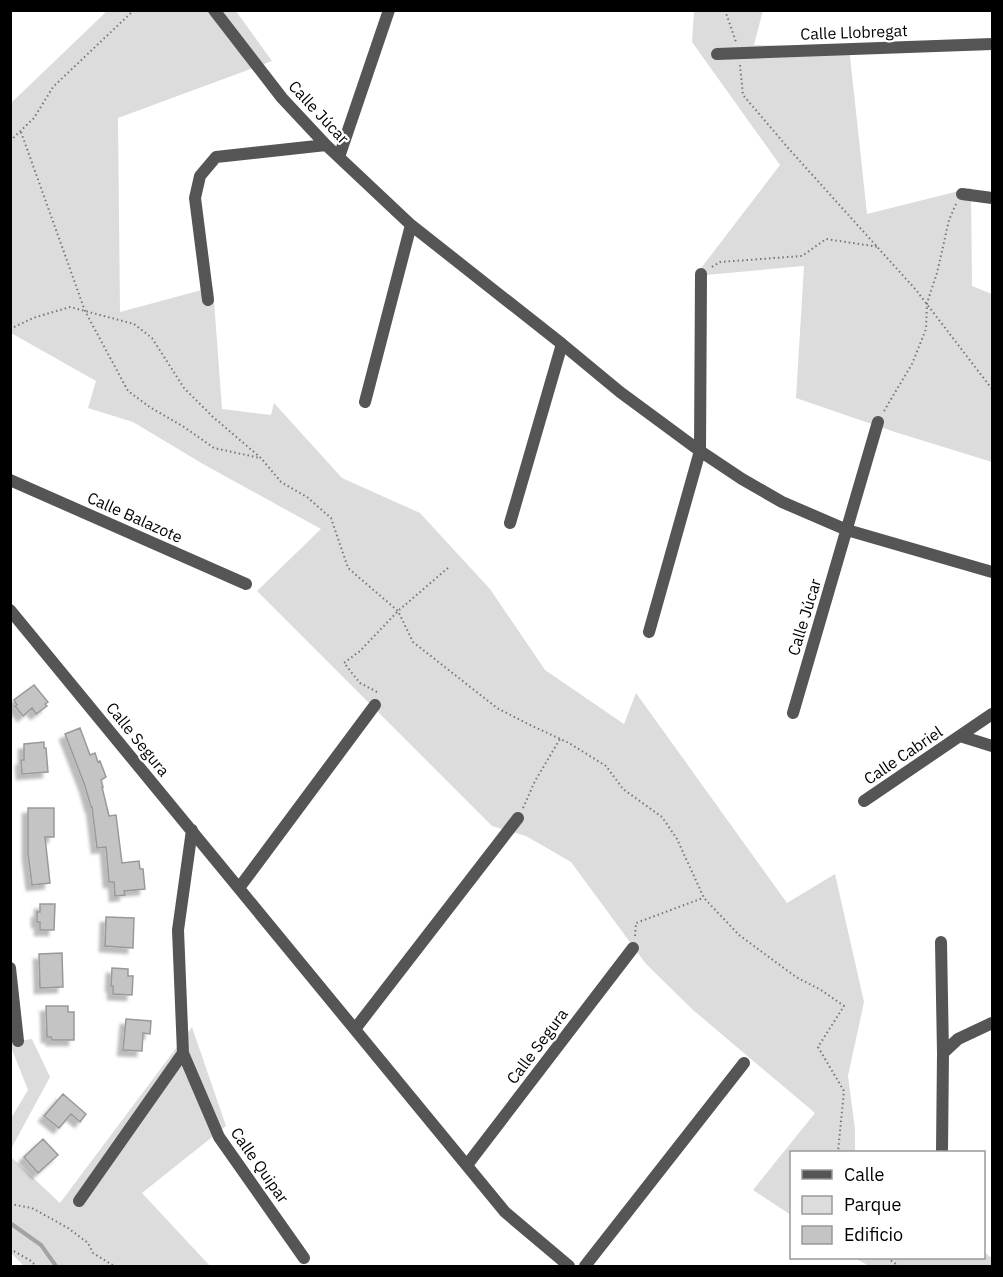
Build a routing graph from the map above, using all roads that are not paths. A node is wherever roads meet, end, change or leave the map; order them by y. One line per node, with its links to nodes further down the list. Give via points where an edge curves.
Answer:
1 (214, 10): 5 (street, Calle Júcar, via 282,98)
2 (389, 10): 6 (street)
3 (993, 44): 4 (street, Calle Llobregat)
4 (717, 54)
5 (326, 145): 6 (street, Calle Júcar); 11 (street, via 216,157 200,176 195,198)
6 (339, 157): 9 (street, Calle Júcar)
7 (962, 194): 8 (street)
8 (993, 198)
9 (411, 225): 12 (street, Calle Júcar); 13 (street)
10 (701, 274): 15 (street)
11 (208, 300)
12 (562, 344): 15 (street, Calle Júcar); 17 (street)
13 (365, 402)
14 (878, 422): 18 (street, Calle Júcar)
15 (700, 451): 18 (street, Calle Júcar, via 782,502); 22 (street)
16 (10, 480): 20 (street, Calle Balazote)
17 (510, 522)
18 (847, 530): 19 (street, Calle Júcar); 24 (street, Calle Júcar)
19 (993, 572)
20 (246, 584)
21 (10, 610): 30 (street, Calle Segura)
22 (649, 632)
23 (375, 705): 31 (street)
24 (793, 713)
25 (993, 714): 26 (street, Calle Cabriel)
26 (960, 736): 27 (street, Calle Cabriel); 28 (street, Calle Cabriel)
27 (993, 746)
28 (864, 801)
29 (518, 818): 37 (street)
30 (192, 830): 31 (street, Calle Segura); 39 (street, Calle Quipar, via 178,930)
31 (239, 888): 37 (street, Calle Segura)
32 (941, 942): 40 (street)
33 (633, 948): 43 (street, Calle Segura)
34 (10, 968): 35 (street)
35 (12, 999): 38 (street)
36 (993, 1023): 40 (street, via 958,1040)
37 (355, 1029): 43 (street, Calle Segura)
38 (18, 1041)
39 (183, 1053): 44 (street); 45 (street, Calle Quipar, via 219,1137)
40 (943, 1053): 42 (street)
41 (744, 1064): 47 (street)
42 (942, 1151)
43 (467, 1165): 46 (street, Calle Segura, via 505,1212)
44 (79, 1201)
45 (304, 1258)
46 (569, 1266)
47 (585, 1266)

